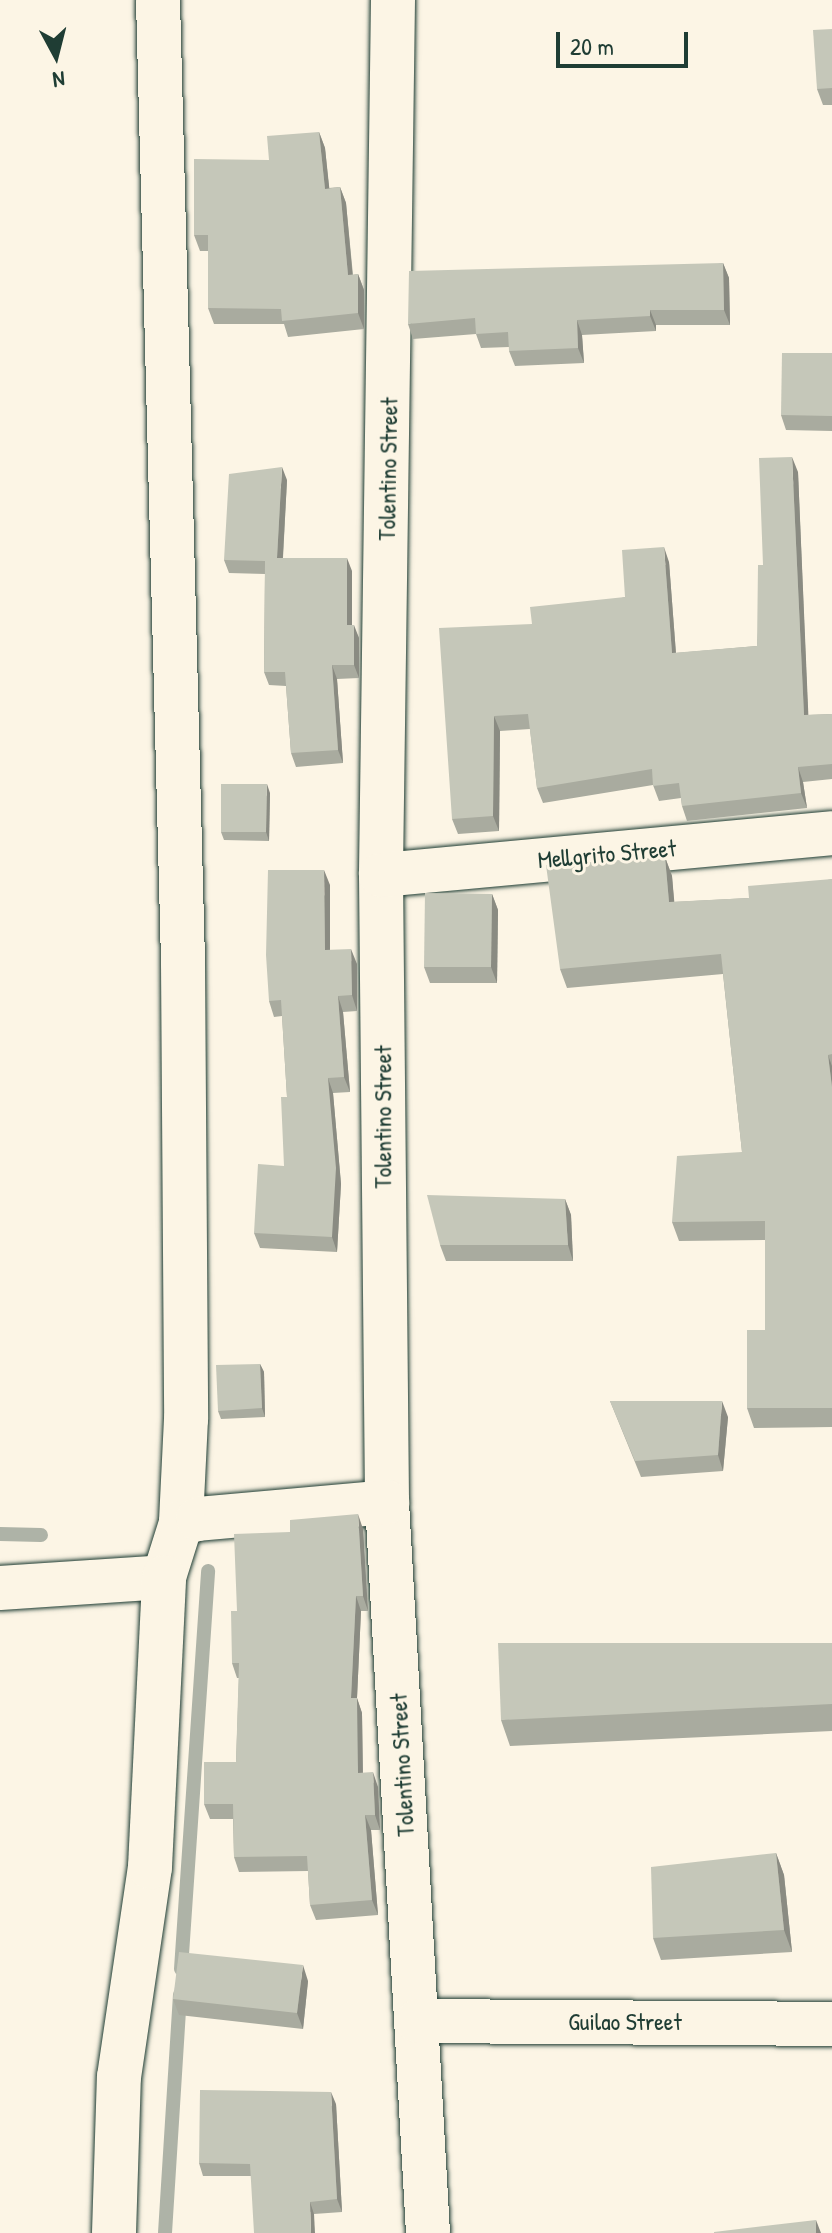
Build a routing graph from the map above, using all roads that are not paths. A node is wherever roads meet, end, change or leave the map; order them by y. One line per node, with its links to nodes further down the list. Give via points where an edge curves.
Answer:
1 (158, 0): 6 (street, via 183,963 186,1419)
2 (393, 0): 4 (street, Tolentino Street)
3 (832, 833): 4 (street, Mellgrito Street)
4 (381, 875): 5 (street, Tolentino Street)
5 (387, 1502): 6 (street); 9 (street, Tolentino Street)
6 (181, 1523): 7 (street)
7 (164, 1577): 8 (street); 11 (street, via 150,1867 119,2077)
8 (0, 1588)
9 (418, 2021): 10 (street, Guilao Street); 12 (street, Tolentino Street)
10 (832, 2024)
11 (114, 2233)
12 (428, 2233)

